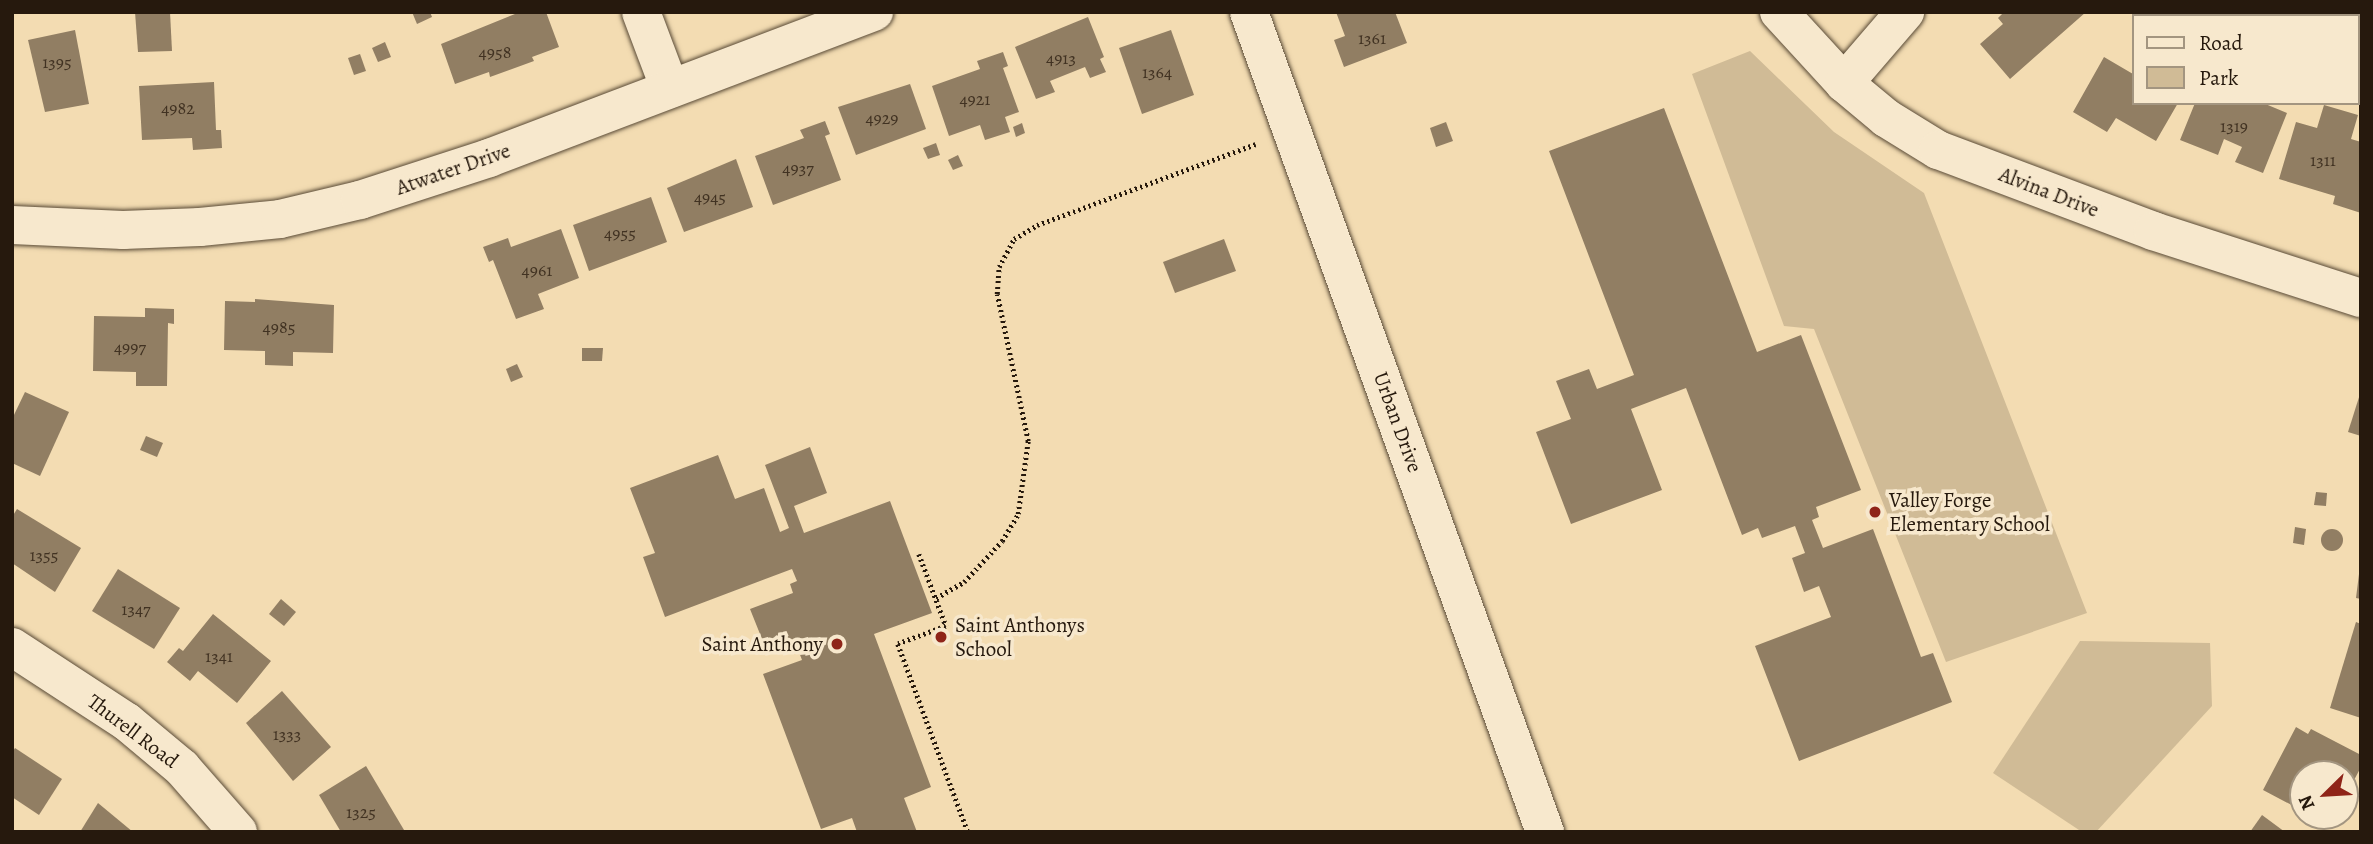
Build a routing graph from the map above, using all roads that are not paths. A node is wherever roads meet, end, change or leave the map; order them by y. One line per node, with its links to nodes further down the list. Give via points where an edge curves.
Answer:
1 (641, 12): 7 (street)
2 (874, 12): 7 (street, Atwater Drive)
3 (1249, 12): 12 (street, Urban Drive)
4 (1779, 12): 6 (street, Alvina Drive)
5 (1905, 12): 6 (street)
6 (1844, 83): 9 (street, Alvina Drive, via 1886,118 1938,150 2153,231)
7 (670, 89): 8 (street, Atwater Drive, via 476,162 360,200 280,219 123,230)
8 (12, 225)
9 (2361, 298)
10 (12, 647): 11 (street, Thurell Road, via 127,722 182,768)
11 (238, 832)
12 (1545, 832)

